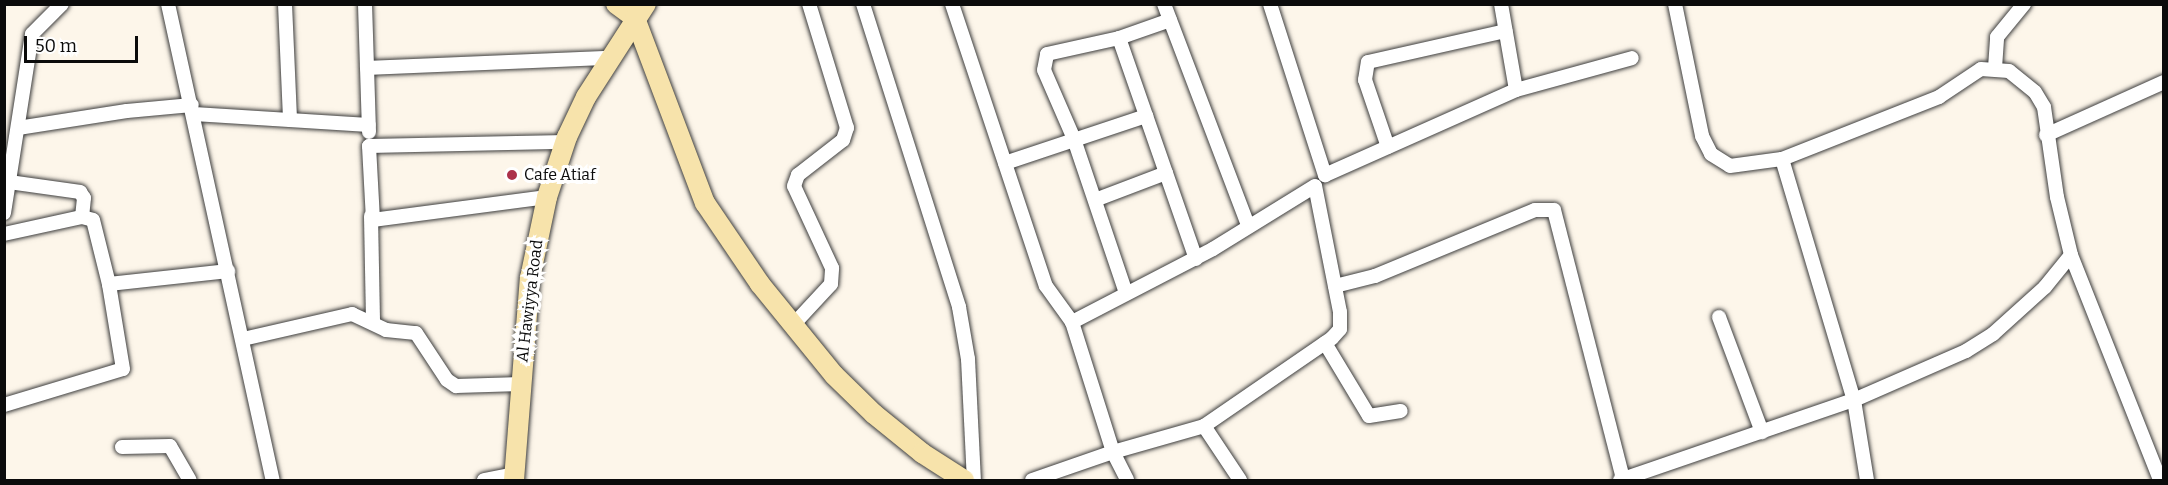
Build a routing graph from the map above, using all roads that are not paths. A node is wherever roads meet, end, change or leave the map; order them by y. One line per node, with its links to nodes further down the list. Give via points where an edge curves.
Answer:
1 (62, 4): 28 (street, via 32,34)
2 (168, 4): 24 (street)
3 (285, 4): 26 (street)
4 (365, 4): 20 (street)
5 (616, 4): 14 (street)
6 (809, 4): 56 (street, via 847,128 843,140 798,175 794,186 832,268 831,284)
7 (863, 4): 72 (street, via 958,307 968,359)
8 (952, 4): 35 (street)
9 (1164, 4): 15 (street)
10 (1269, 4): 37 (street)
11 (1501, 4): 16 (street)
12 (1675, 4): 34 (street, via 1702,136 1710,154 1730,166)
13 (2024, 4): 21 (street, via 1997,37)
14 (641, 11): 18 (street, Al Hawiyya Road); 56 (street, via 705,203)
15 (1170, 20): 17 (street); 45 (street)
16 (1506, 31): 23 (street); 33 (street, via 1368,62 1365,80)
17 (1119, 38): 25 (street); 30 (street, via 1047,54 1044,70)
18 (609, 58): 20 (street); 31 (street, Al Hawiyya Road)
19 (1632, 58): 23 (street)
20 (367, 68): 27 (street)
21 (1995, 68): 29 (street, via 2009,71 2035,92 2044,107); 34 (street, via 1981,69 1939,97)
22 (2163, 82): 29 (street)
23 (1516, 90): 33 (street)
24 (193, 110): 26 (street); 28 (street, via 127,111); 49 (street)
25 (1146, 116): 30 (street); 36 (street)
26 (290, 120): 27 (street)
27 (369, 125): 32 (street)
28 (18, 128): 38 (street)
29 (2046, 135): 47 (street)
30 (1074, 139): 35 (street); 41 (street)
31 (566, 142): 32 (street); 40 (street, Al Hawiyya Road)
32 (369, 146): 43 (street)
33 (1388, 147): 37 (street)
34 (1782, 159): 60 (street)
35 (1005, 163): 54 (street, via 1046,286)
36 (1167, 172): 41 (street); 48 (street)
37 (1325, 175): 39 (street)
38 (9, 182): 42 (street); 44 (street, via 80,192 84,198)
39 (1315, 186): 45 (street); 51 (street)
40 (547, 197): 43 (street, via 373,220); 59 (street, Al Hawiyya Road, via 530,278)
41 (1095, 200): 52 (street)
42 (4, 213)
43 (370, 216): 55 (street)
44 (82, 217): 46 (street); 50 (street, via 93,220)
45 (1248, 225): 48 (street)
46 (4, 234)
47 (2071, 255): 60 (street, via 2045,287 1994,334 1966,351); 78 (street)
48 (1196, 259): 52 (street)
49 (228, 271): 50 (street); 57 (street)
50 (110, 284): 61 (street, via 123,369)
51 (1335, 286): 58 (street, via 1340,329); 76 (street, via 1375,276 1535,210 1554,210)
52 (1126, 293): 54 (street)
53 (1719, 318): 64 (street)
54 (1072, 322): 66 (street)
55 (373, 323): 57 (street, via 352,314); 59 (street, via 386,330 416,333 447,381 456,386)
56 (793, 325): 71 (street, via 834,375 874,414 922,453)
57 (243, 339): 69 (street)
58 (1325, 343): 62 (street, via 1369,416); 63 (street)
59 (521, 384): 67 (street, Al Hawiyya Road)
60 (1854, 400): 64 (street); 77 (street)
61 (4, 405)
62 (1401, 411)
63 (1204, 426): 66 (street); 75 (street)
64 (1762, 432): 76 (street)
65 (122, 447): 68 (street, via 170,446)
66 (1113, 452): 73 (street); 74 (street)
67 (514, 477): 70 (street)
68 (190, 480)
69 (273, 480)
70 (484, 480)
71 (964, 480)
72 (974, 480)
73 (1032, 480)
74 (1127, 480)
75 (1240, 480)
76 (1621, 480)
77 (1867, 480)
78 (2160, 480)

